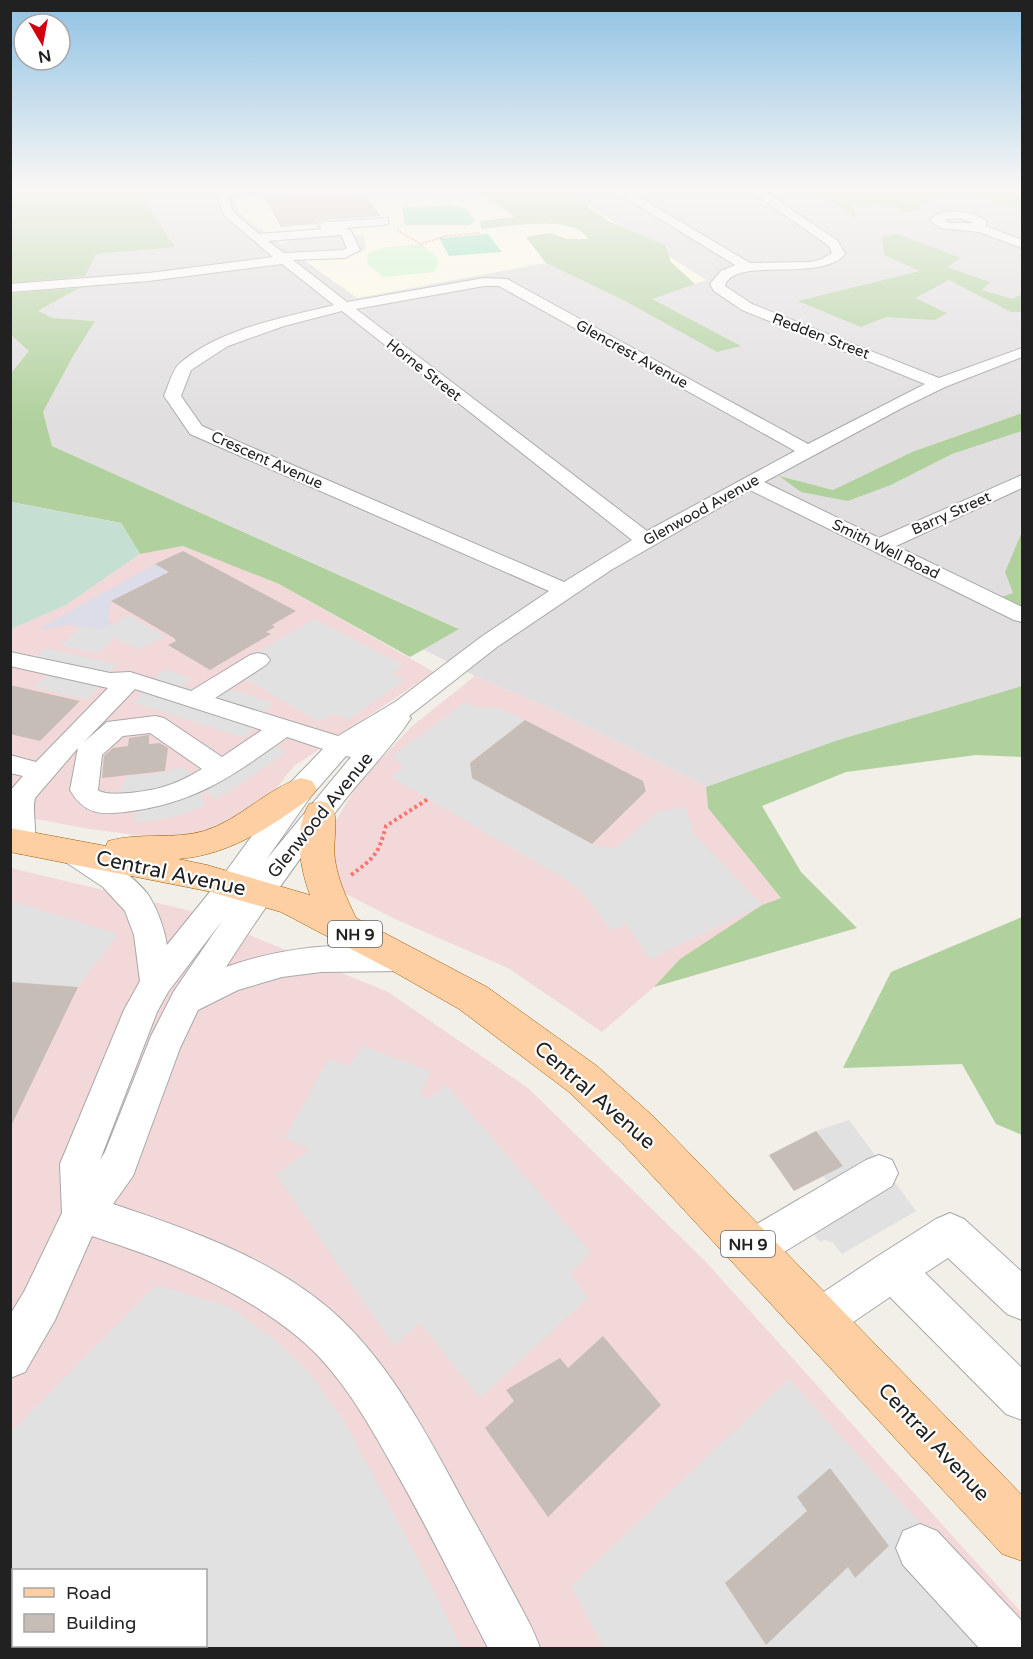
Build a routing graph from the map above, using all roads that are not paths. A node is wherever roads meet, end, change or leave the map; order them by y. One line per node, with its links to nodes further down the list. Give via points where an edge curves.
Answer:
1 (242, 264): 6 (street, via 160,276)
2 (288, 264): 7 (street, Horne Street)
3 (743, 264): 5 (street)
4 (816, 264): 5 (street)
5 (746, 266): 9 (street, Redden Street, via 723,275 718,288 747,307)
6 (10, 288)
7 (344, 308): 10 (street, Glencrest Avenue, via 502,282); 13 (street, Horne Street); 15 (street, Crescent Avenue, via 275,323 207,350 190,362 175,382 175,403 182,418 196,430)
8 (1023, 352): 9 (street, Glenwood Avenue)
9 (939, 384): 10 (street, Glenwood Avenue)
10 (808, 451): 12 (street, Glenwood Avenue)
11 (1023, 481): 14 (street, Barry Street)
12 (750, 483): 13 (street, Glenwood Avenue); 14 (street, Smith Well Road)
13 (645, 540): 15 (street, Glenwood Avenue)
14 (880, 545): 16 (street, Smith Well Road)
15 (564, 590): 21 (street, Glenwood Avenue)
16 (1023, 615)
17 (10, 659): 19 (street, via 110,681)
18 (258, 660): 20 (street)
19 (130, 680): 20 (street); 24 (street)
20 (194, 700): 22 (street)
21 (404, 708): 23 (street, Glenwood Avenue); 25 (street, Glenwood Avenue)
22 (284, 727): 23 (street); 27 (street)
23 (340, 746): 25 (street); 29 (street, Glenwood Avenue)
24 (78, 749): 27 (street, via 116,728 154,724); 27 (street, via 84,790 99,803 168,795 196,785); 28 (street)
25 (370, 753): 29 (street, Glenwood Avenue)
26 (10, 764): 28 (street)
27 (221, 769)
28 (41, 772): 30 (street, via 22,795)
29 (311, 800): 31 (main road, via 216,839 190,845); 32 (street, Glenwood Avenue); 33 (main road, via 318,865)
30 (16, 842): 31 (main road, Central Avenue / NH 9)
31 (74, 853): 32 (main road, Central Avenue / NH 9); 35 (street, via 107,873 143,911 152,941)
32 (245, 889): 33 (main road, Central Avenue / NH 9, via 292,902); 35 (street); 36 (street)
33 (342, 927): 34 (main road, Central Avenue / NH 9)
34 (402, 958): 36 (street, via 297,960 236,976); 39 (main road, Central Avenue / NH 9, via 473,998 583,1079)
35 (156, 982): 38 (street, via 79,1164)
36 (186, 1001): 38 (street, via 163,1047 120,1163)
37 (879, 1173): 39 (street)
38 (81, 1214): 43 (street, via 40,1305); 47 (street, via 132,1229 228,1270 317,1325 387,1409)
39 (753, 1249): 42 (main road, Central Avenue / NH 9)
40 (892, 1270): 41 (street, via 950,1233); 42 (street); 44 (street)
41 (1023, 1299)
42 (819, 1320): 45 (main road, Central Avenue / NH 9)
43 (10, 1357)
44 (1023, 1398)
45 (1023, 1534)
46 (920, 1548): 48 (street)
47 (515, 1648)
48 (1013, 1648)

